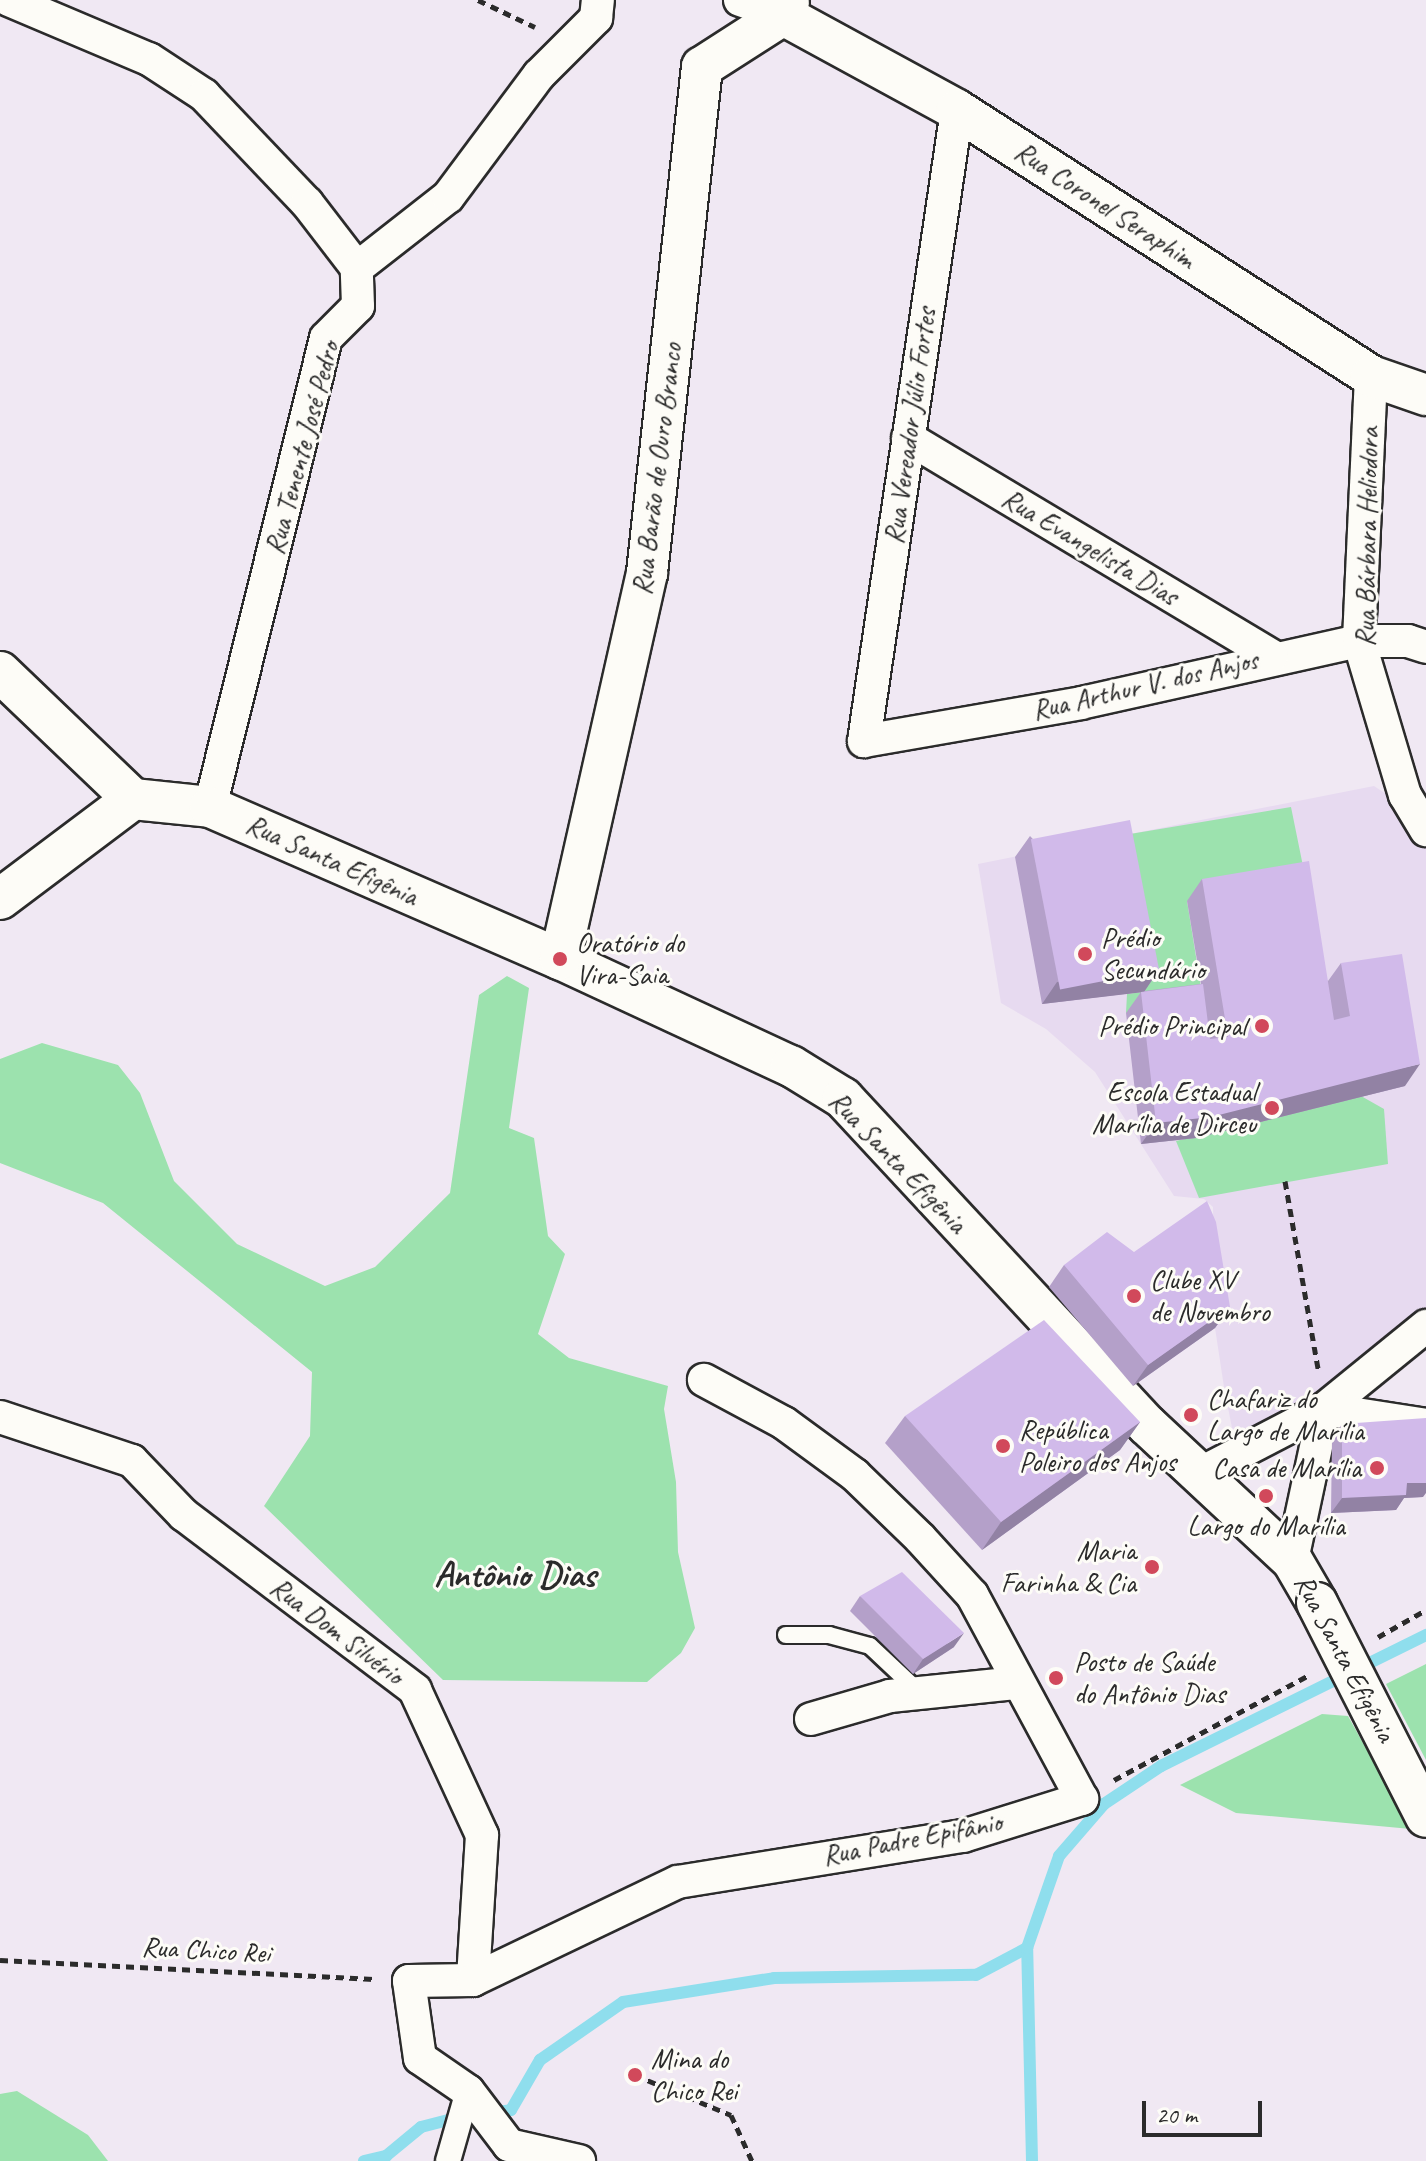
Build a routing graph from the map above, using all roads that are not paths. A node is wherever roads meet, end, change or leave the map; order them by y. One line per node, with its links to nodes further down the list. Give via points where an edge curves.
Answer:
1 (9, 0): 6 (street, via 149,59 204,95 307,203)
2 (598, 0): 6 (street, via 596,18 568,44 448,197)
3 (740, 0): 4 (street)
4 (782, 5): 5 (street, Rua Coronel Seraphim); 19 (street, Rua Barão de Ouro Branco, via 702,67 647,573)
5 (957, 110): 7 (street, Rua Coronel Seraphim); 9 (street, Rua Vereador Júlio Fortes)
6 (357, 268): 16 (street, Rua Tenente José Pedro, via 358,306 326,338)
7 (1371, 376): 8 (street, Rua Coronel Seraphim); 10 (street, Rua Bárbara Heliodora)
8 (1426, 395)
9 (908, 438): 12 (street, Rua Evangelista Dias); 14 (street, Rua Vereador Júlio Fortes)
10 (1359, 641): 11 (street, Rua Arthur V. dos Anjos, via 1408,641); 12 (street, Rua Arthur V. dos Anjos); 17 (street, Rua Bárbara Heliodora, via 1405,795)
11 (1426, 647)
12 (1272, 656): 14 (street, Rua Arthur V. dos Anjos, via 1081,703)
13 (0, 672): 15 (street)
14 (864, 741)
15 (133, 799): 16 (street, Rua Santa Efigênia); 18 (street)
16 (210, 807): 19 (street, Rua Santa Efigênia)
17 (1426, 830)
18 (0, 899)
19 (560, 959): 25 (street, Rua Santa Efigênia, via 791,1066 843,1098 1147,1425)
20 (1426, 1326): 22 (street)
21 (704, 1380): 28 (street, via 784,1423 855,1475 920,1538 972,1595 1000,1642)
22 (1324, 1409): 24 (street); 25 (street); 26 (street)
23 (0, 1417): 32 (street, Rua Dom Silvério, via 132,1461 184,1515 415,1690 482,1835)
24 (1426, 1425)
25 (1199, 1474): 26 (street, Rua Santa Efigênia)
26 (1292, 1560): 31 (street, Rua Santa Efigênia, bridge)
27 (786, 1635): 29 (lane, via 829,1635 870,1646)
28 (1015, 1683): 29 (street); 32 (street, Rua Padre Epifânio, via 1052,1739 1082,1799 963,1836 678,1882)
29 (919, 1692): 30 (street, via 860,1701)
30 (811, 1719)
31 (1426, 1817)
32 (473, 1980): 33 (street, via 409,1981 420,2058)
33 (468, 2091): 34 (street); 35 (street)
34 (510, 2153): 36 (street)
35 (448, 2161)
36 (579, 2161)

